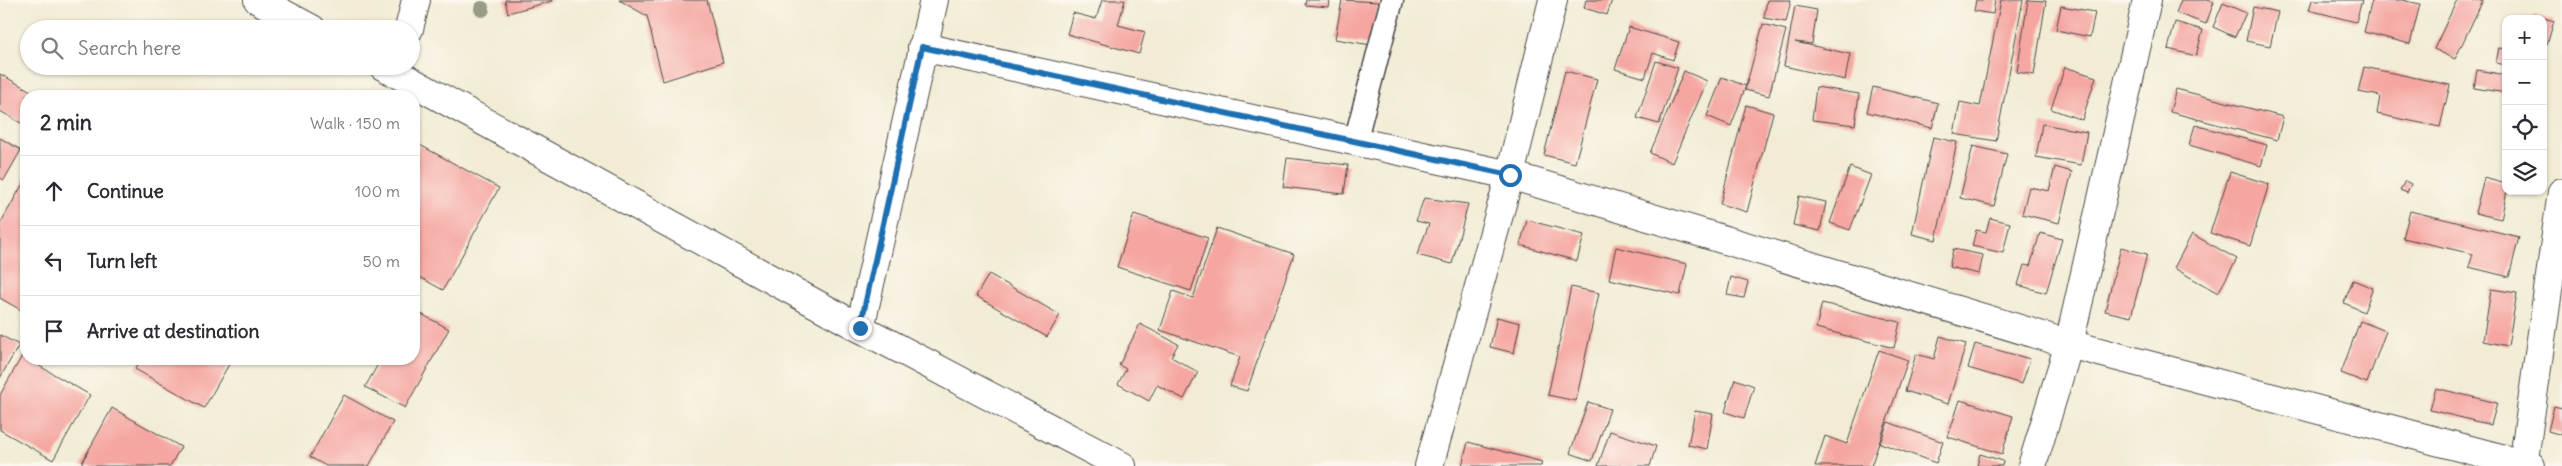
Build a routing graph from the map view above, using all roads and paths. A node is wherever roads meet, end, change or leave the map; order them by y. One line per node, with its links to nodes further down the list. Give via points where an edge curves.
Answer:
1 (258, 0): 7 (street)
2 (416, 0): 8 (street)
3 (934, 0): 9 (street)
4 (1392, 0): 11 (lane)
5 (1552, 0): 12 (street)
6 (2147, 0): 15 (street)
7 (295, 20)
8 (411, 20)
9 (922, 47): 11 (street); 14 (street)
10 (405, 75): 14 (street)
11 (1355, 142): 12 (street)
12 (1510, 175): 15 (street); 18 (street)
13 (2562, 192): 16 (street)
14 (860, 328): 17 (street)
15 (2069, 344): 16 (street); 19 (street)
16 (2526, 465)
17 (1122, 466)
18 (1429, 466)
19 (2032, 466)

